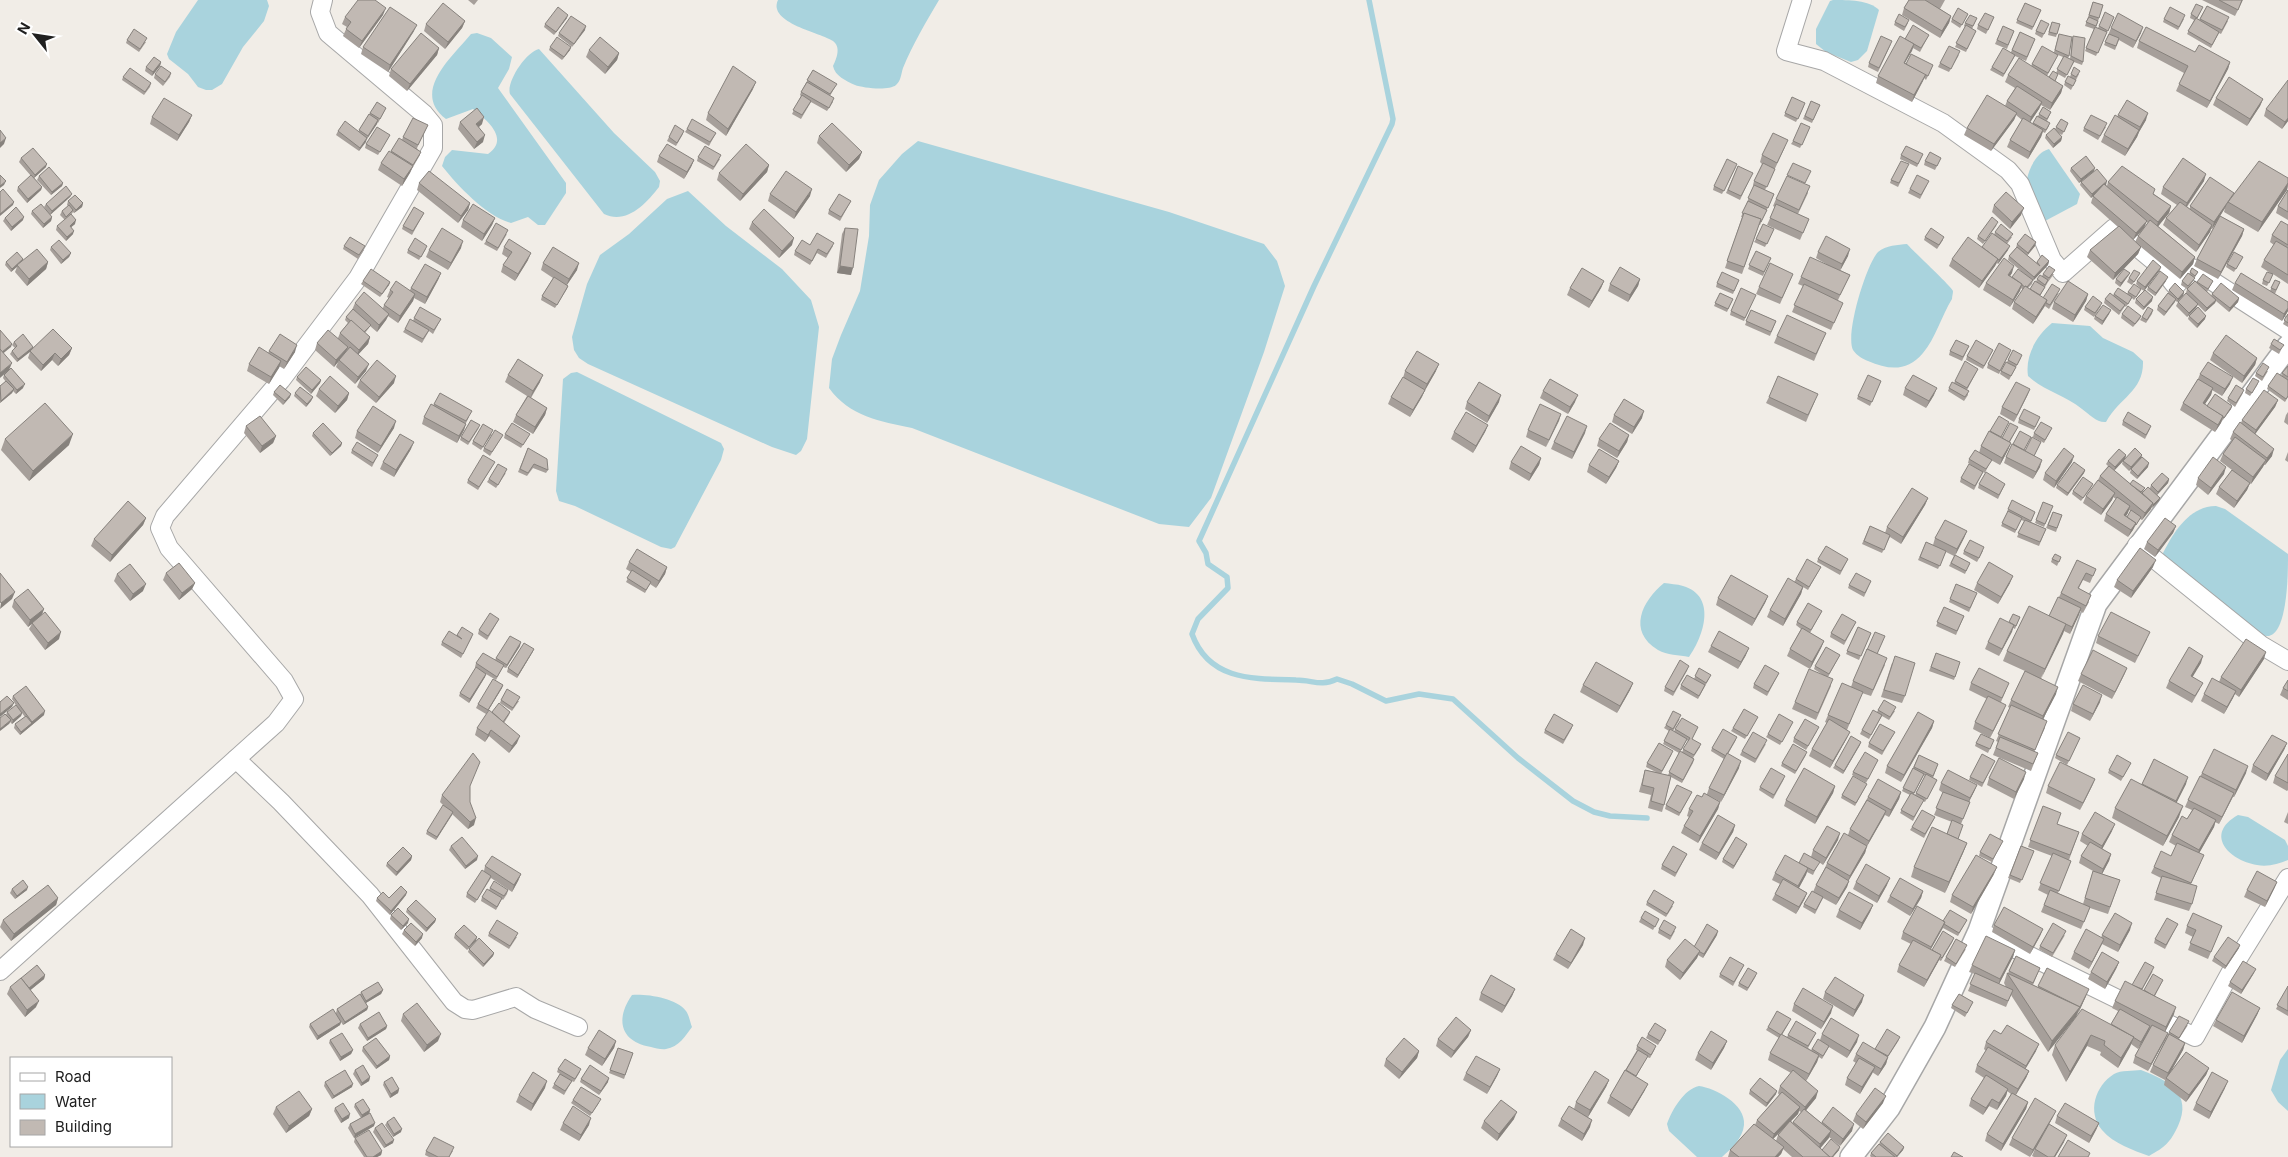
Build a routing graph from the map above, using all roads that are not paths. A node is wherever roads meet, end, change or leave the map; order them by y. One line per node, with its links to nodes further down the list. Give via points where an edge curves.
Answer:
1 (323, 0): 7 (street, via 320,12 328,33 424,114 433,125 432,148 358,278 281,380 165,516 160,528 169,548 284,680 294,699 276,723)
2 (1802, 0): 3 (street, via 1786,51 1824,61 1943,123 2008,170 2020,184 2052,260 2063,273 2114,228 2160,266 2174,284 2192,268)
3 (2288, 330)
4 (2288, 346): 5 (street)
5 (2138, 545): 6 (street, via 2261,645); 9 (street, via 2096,604)
6 (2288, 661)
7 (236, 759): 10 (street); 11 (street, via 370,895 454,1002 473,1010 516,997 534,1009)
8 (2288, 878): 9 (street, via 2194,1036)
9 (1979, 931): 12 (street); 13 (street, via 1935,1027 1889,1108)
10 (0, 972)
11 (578, 1027)
12 (2190, 1034)
13 (1851, 1157)

